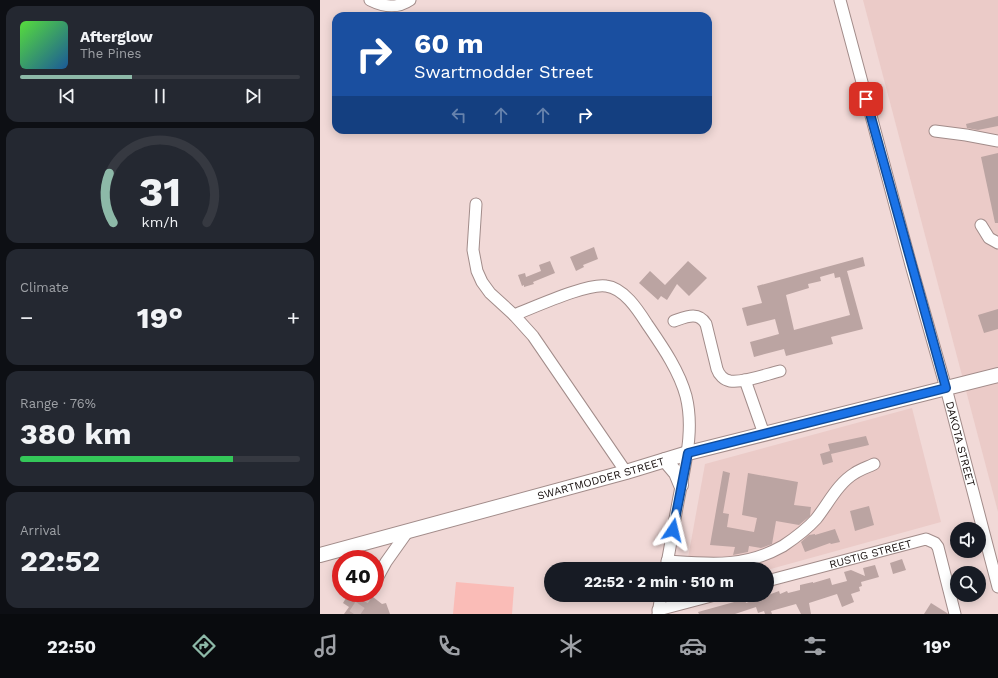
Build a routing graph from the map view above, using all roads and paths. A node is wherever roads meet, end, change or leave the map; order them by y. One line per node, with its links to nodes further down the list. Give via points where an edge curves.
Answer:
1 (370, 0): 2 (street, via 392,7)
2 (410, 0)
3 (840, 0): 14 (street, DAKOTA STREET)
4 (935, 131): 5 (street)
5 (998, 141)
6 (476, 204): 9 (street, via 472,250 477,272 490,293)
7 (981, 225): 8 (street, via 989,238)
8 (998, 243)
9 (514, 315): 16 (street, via 595,286 606,286 620,292 640,314 680,381 686,396 690,424); 19 (street, via 533,336)
10 (674, 321): 13 (street, via 692,316 703,320 719,374 730,381)
11 (780, 371): 13 (street)
12 (998, 375): 14 (main road, SWARTMODDER STREET)
13 (745, 380): 15 (street)
14 (946, 388): 15 (main road, SWARTMODDER STREET); 27 (street, DAKOTA STREET)
15 (764, 434): 16 (main road, SWARTMODDER STREET)
16 (688, 453): 17 (main road, SWARTMODDER STREET); 20 (street)
17 (665, 460): 19 (main road, SWARTMODDER STREET); 20 (main road, via 676,473)
18 (874, 464): 24 (street, via 846,480 801,534 762,556)
19 (626, 472): 21 (main road, SWARTMODDER STREET)
20 (681, 485): 23 (street)
21 (408, 532): 22 (main road, SWARTMODDER STREET); 25 (street)
22 (320, 555)
23 (668, 562)
24 (737, 562)
25 (384, 566)
26 (774, 579): 31 (street, RUSTIG STREET, via 926,538 938,547)
27 (998, 587)
28 (660, 602): 30 (street)
29 (692, 602): 30 (street)
30 (658, 612)
31 (955, 614)

